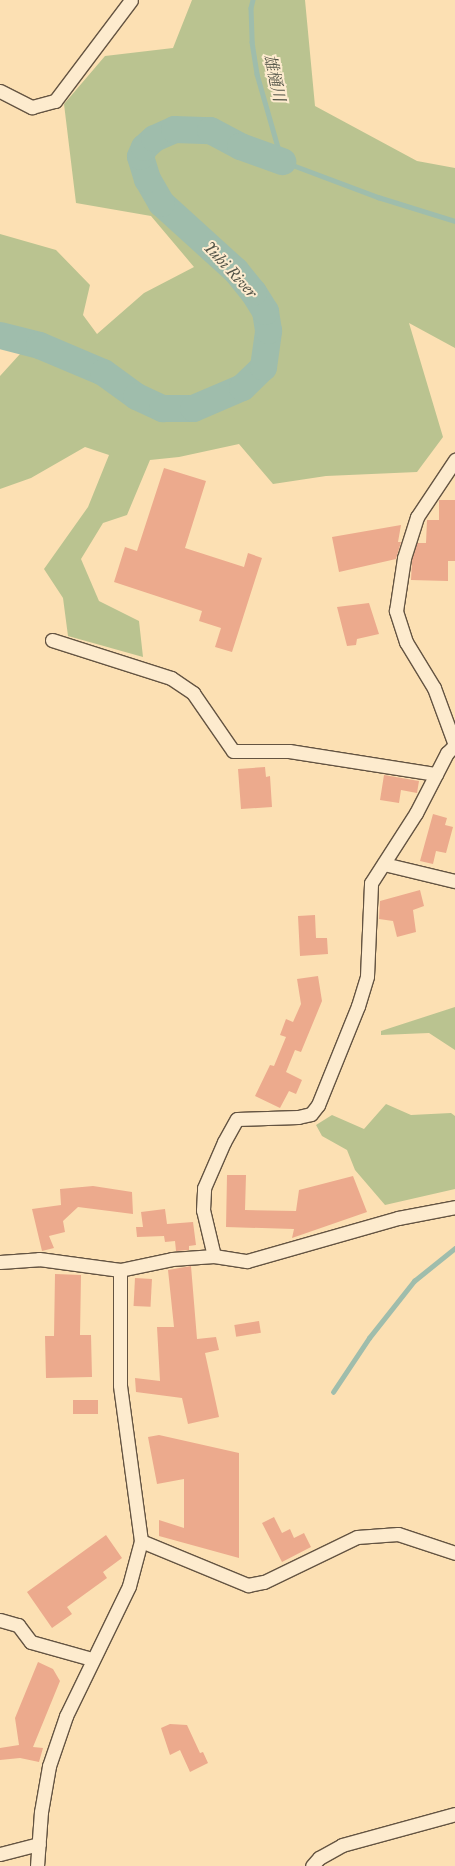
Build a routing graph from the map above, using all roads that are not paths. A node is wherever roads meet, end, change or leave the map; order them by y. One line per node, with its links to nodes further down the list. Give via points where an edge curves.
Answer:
1 (131, 0): 2 (street, via 55,101 32,107)
2 (0, 91)
3 (455, 460): 5 (street, via 417,517 404,558 396,611 406,642 434,688)
4 (52, 640): 6 (street, via 171,678 193,693 233,751 289,751)
5 (455, 745): 6 (street, via 447,753)
6 (436, 774): 7 (street, via 416,813)
7 (384, 864): 8 (street); 10 (street, via 371,883 367,976 358,1006 318,1105 311,1114 298,1117 237,1118 204,1188 203,1210)
8 (455, 881)
9 (455, 1207): 10 (street, via 398,1218 247,1261)
10 (214, 1256): 12 (street, via 172,1259)
11 (0, 1262): 12 (street, via 39,1259)
12 (120, 1270): 13 (street, via 120,1385)
13 (141, 1541): 14 (street, via 248,1586 264,1582 357,1537 398,1534); 16 (street, via 129,1586)
14 (455, 1553)
15 (0, 1620): 16 (street, via 18,1625 31,1642)
16 (92, 1659): 18 (street, via 66,1716 49,1766 41,1812)
17 (455, 1814): 21 (street, via 342,1845 319,1858)
18 (39, 1844): 19 (street); 20 (street)
19 (0, 1854)
20 (37, 1866)
21 (312, 1866)

